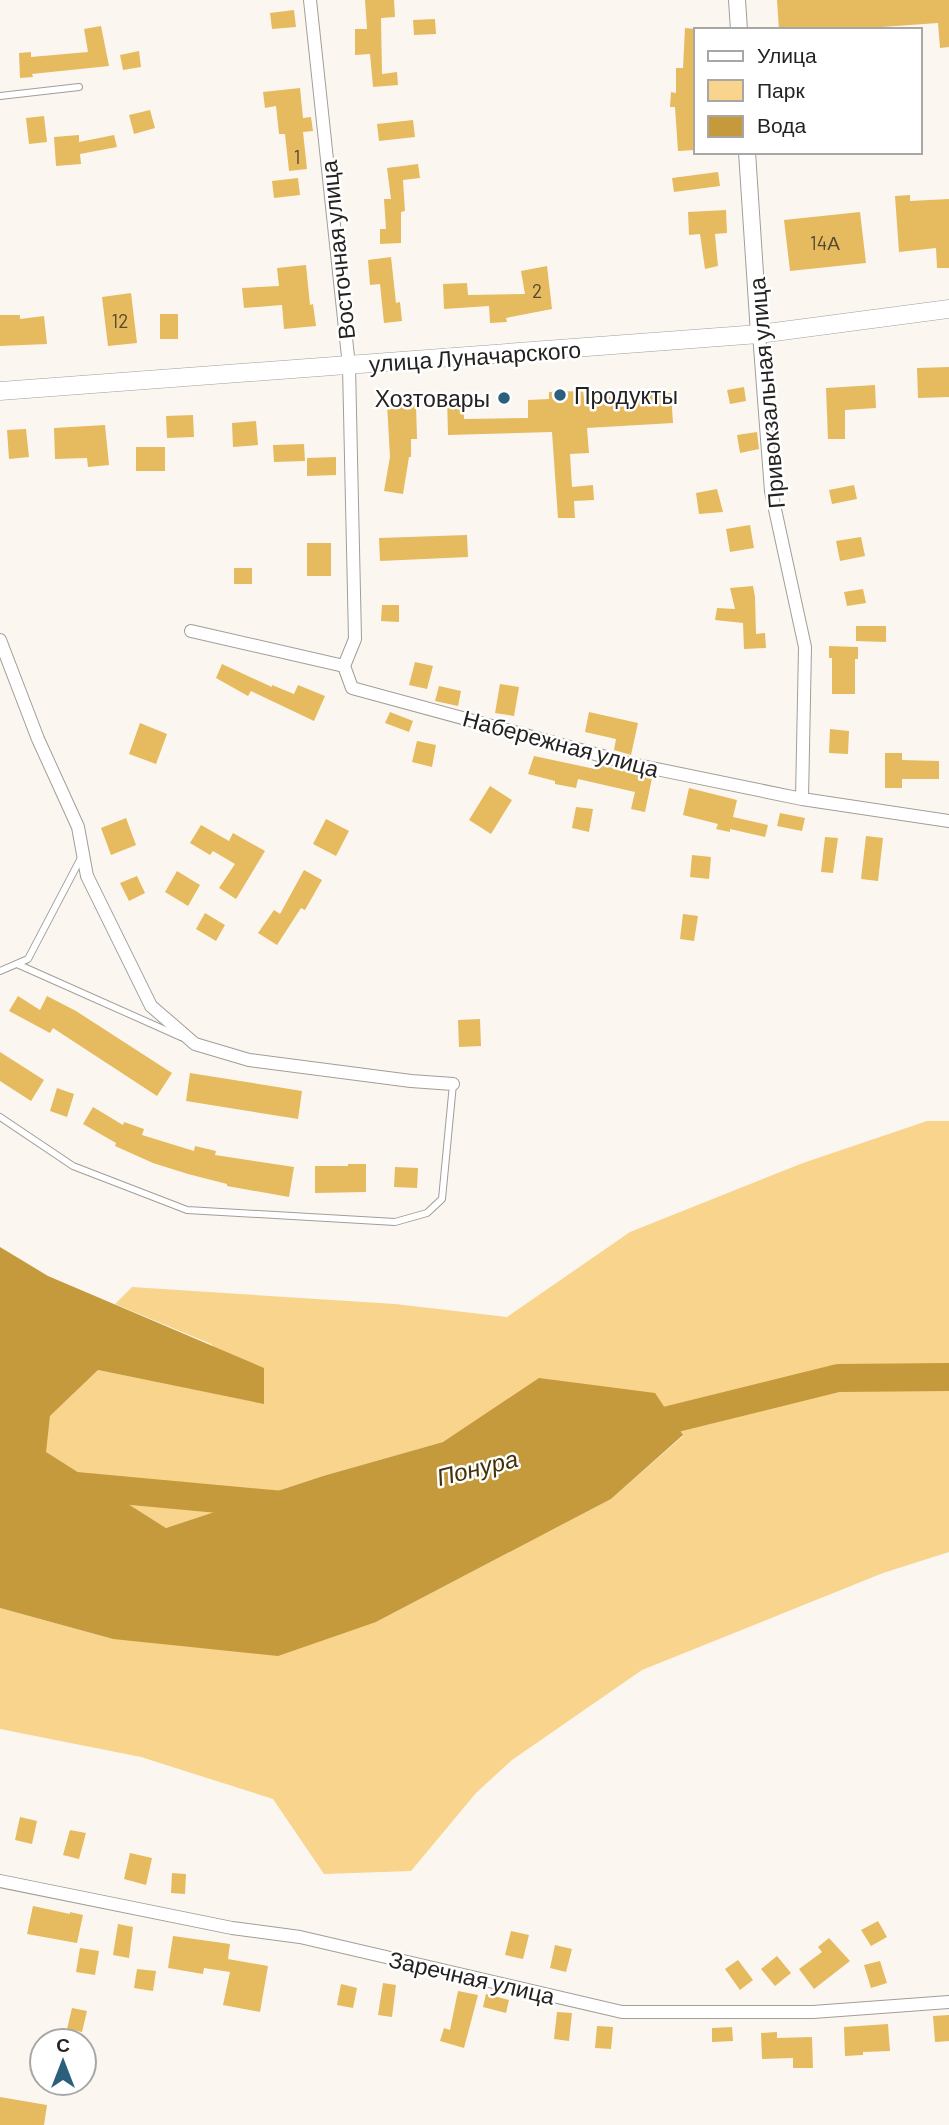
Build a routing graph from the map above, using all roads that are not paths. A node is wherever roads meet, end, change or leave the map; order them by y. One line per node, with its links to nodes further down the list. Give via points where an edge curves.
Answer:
1 (310, 0): 9 (street, Восточная улица)
2 (737, 0): 3 (street)
3 (738, 28)
4 (79, 87): 5 (lane)
5 (0, 96)
6 (747, 154): 8 (street, Привокзальная улица)
7 (949, 309): 8 (main road, улица Луначарского)
8 (759, 334): 9 (main road, улица Луначарского); 14 (street, Привокзальная улица, via 771,491 805,647)
9 (349, 366): 10 (main road, улица Луначарского); 13 (street, Восточная улица, via 355,639)
10 (0, 391)
11 (191, 631): 13 (street)
12 (0, 640): 16 (street, via 37,739 78,827)
13 (344, 666): 14 (street, Набережная улица, via 352,688 632,764)
14 (802, 799): 15 (street, Набережная улица)
15 (949, 821)
16 (83, 854): 17 (lane, via 28,959); 19 (street, via 87,876 151,1006)
17 (17, 964): 18 (lane); 19 (lane)
18 (0, 971)
19 (195, 1044): 20 (street, via 249,1060)
20 (453, 1084): 21 (lane, via 442,1199 426,1213 395,1222 187,1210 73,1166)
21 (0, 1116)
22 (0, 1881): 23 (street, Заречная улица, via 232,1928 300,1937 622,2012 813,2012)
23 (949, 2002)

